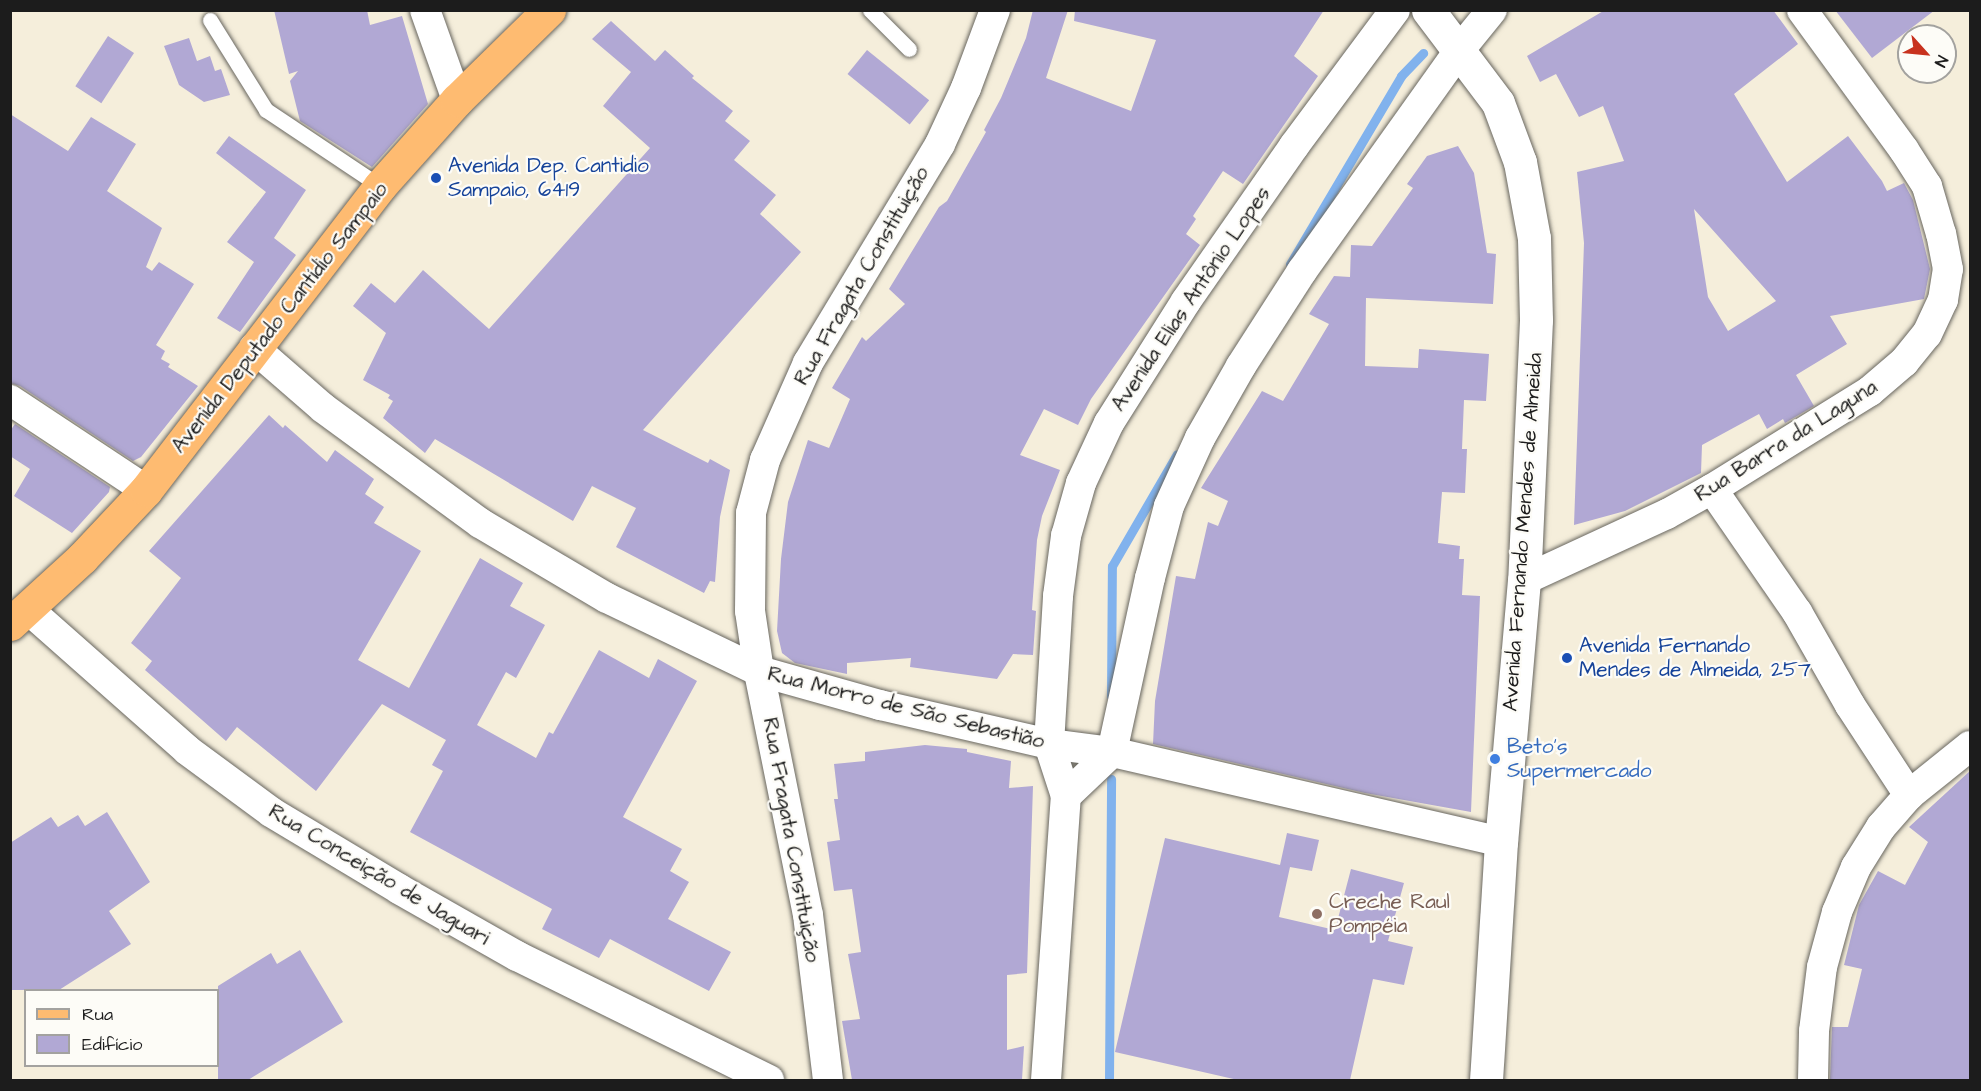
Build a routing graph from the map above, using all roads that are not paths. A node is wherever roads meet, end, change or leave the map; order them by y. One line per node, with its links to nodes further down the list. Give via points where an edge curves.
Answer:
1 (424, 10): 12 (street)
2 (870, 10): 10 (lane)
3 (995, 10): 20 (street, Rua Fragata Constituição, via 940,144 822,336 785,409 765,460 751,513 750,611)
4 (1395, 10): 21 (street, Avenida Elias Antônio Lopes, via 1186,300 1109,423 1081,483 1066,536 1058,596)
5 (1428, 10): 11 (street, Avenida Fernando Mendes de Almeida)
6 (1492, 10): 11 (street)
7 (1802, 10): 16 (street, Rua Barra da Laguna, via 1927,186 1948,269 1943,300 1927,334 1904,362 1870,391)
8 (549, 11): 12 (main road, Avenida Deputado Cantídio Sampaio)
9 (210, 20): 13 (lane, via 266,110)
10 (909, 49)
11 (1458, 51): 18 (street, Avenida Fernando Mendes de Almeida, via 1498,103 1520,162 1534,238 1536,320); 23 (street, via 1302,271 1200,438 1169,506)
12 (457, 100): 13 (main road, Avenida Deputado Cantídio Sampaio)
13 (380, 186): 14 (main road, Avenida Deputado Cantídio Sampaio)
14 (255, 348): 17 (main road, Avenida Deputado Cantídio Sampaio); 20 (street, Rua Morro de São Sebastião, via 323,408 480,523 607,598)
15 (10, 400): 17 (street)
16 (1712, 489): 18 (street, Rua Barra da Laguna); 24 (street, via 1797,612 1850,705)
17 (146, 490): 19 (main road, Avenida Deputado Cantídio Sampaio)
18 (1524, 580): 26 (street, Avenida Fernando Mendes de Almeida)
19 (20, 617): 27 (street, Rua Conceição de Jaguari, via 272,812 517,956)
20 (759, 671): 21 (street, Rua Morro de São Sebastião, via 880,705); 28 (street, Rua Fragata Constituição, via 808,915)
21 (1049, 744): 23 (street, Rua Morro de São Sebastião); 25 (street, Avenida Elias Antônio Lopes)
22 (1971, 746): 24 (street)
23 (1112, 752): 25 (street); 26 (street, Rua Morro de São Sebastião)
24 (1909, 795): 31 (street, via 1881,827 1856,867 1837,912 1822,967)
25 (1066, 796): 29 (street, Avenida Elias Antônio Lopes)
26 (1500, 842): 30 (street, Avenida Fernando Mendes de Almeida)
27 (769, 1080)
28 (828, 1080)
29 (1046, 1080)
30 (1486, 1080)
31 (1813, 1080)

